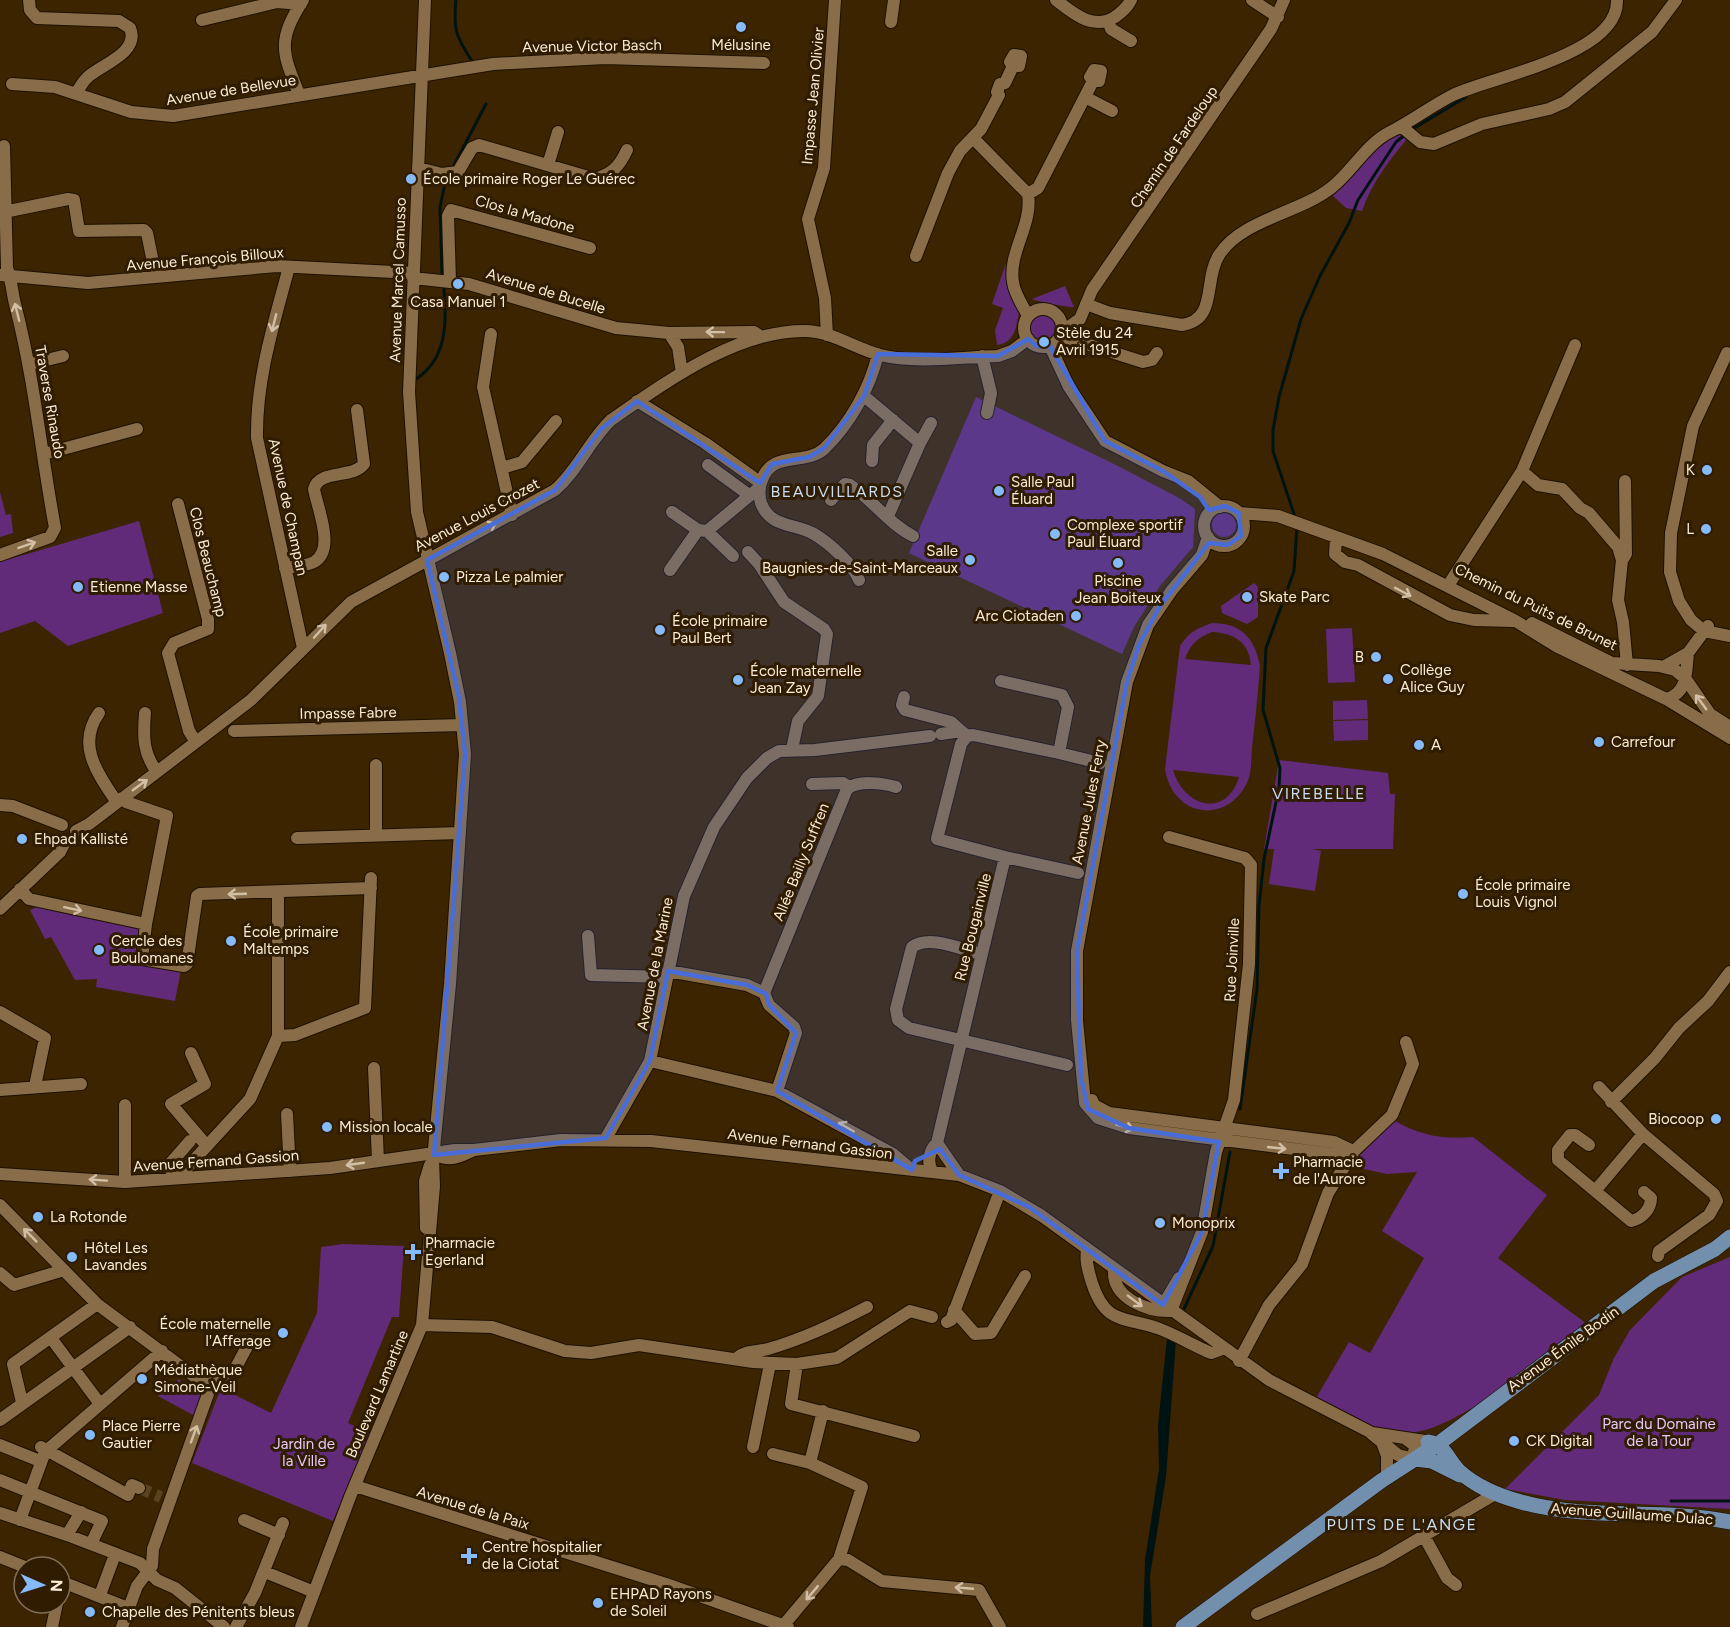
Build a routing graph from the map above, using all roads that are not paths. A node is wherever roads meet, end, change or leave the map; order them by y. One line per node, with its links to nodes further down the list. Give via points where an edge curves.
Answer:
1 (29, 0): 22 (street, via 30,10 37,18 119,21 130,28 128,48 89,76)
2 (425, 0): 19 (street, Avenue Marcel Camusso)
3 (835, 0): 48 (street, Impasse Jean Olivier, via 824,168 808,219 825,298)
4 (894, 0): 15 (street)
5 (1056, 0): 14 (street, via 1079,18)
6 (1131, 0): 14 (street)
7 (1252, 0): 12 (street)
8 (1284, 0): 12 (street, Chemin de Fardeloup)
9 (1617, 0): 26 (street, via 1616,16 1601,35 1552,61 1452,96)
10 (1676, 0): 26 (street, via 1652,32 1565,102 1482,124 1440,143 1425,143)
11 (302, 2): 13 (street, via 276,2); 23 (street, via 288,28 283,52)
12 (1278, 17): 42 (street, Chemin de Fardeloup)
13 (202, 20)
14 (1108, 21): 16 (street, via 1111,29)
15 (891, 22)
16 (1131, 41)
17 (764, 63): 19 (street, Avenue Victor Basch, via 546,59)
18 (1013, 66): 28 (street)
19 (422, 75): 23 (street, Avenue de Bellevue); 32 (street, Avenue Marcel Camusso)
20 (1093, 81): 24 (street)
21 (12, 84): 22 (street, Avenue de Bellevue)
22 (77, 92): 23 (street, Avenue de Bellevue, via 115,108 159,116)
23 (298, 94)
24 (1085, 97): 25 (street); 33 (street, via 1038,188)
25 (1112, 111)
26 (1406, 131): 42 (street, via 1378,139 1319,196 1227,244 1210,275 1203,315 1194,323 1182,325)
27 (558, 132): 31 (street)
28 (973, 138): 33 (street); 36 (street, via 960,151 948,173)
29 (4, 146): 34 (street, Traverse Rinaudo)
30 (627, 150): 31 (street, via 609,175 595,179)
31 (548, 165): 32 (street, via 480,145 472,147 458,172 442,174)
32 (418, 168): 39 (street, Avenue Marcel Camusso)
33 (1028, 194): 43 (street, via 1029,215 1012,270 1013,286)
34 (4, 212): 38 (street, Traverse Rinaudo); 40 (street, via 74,200 79,231 144,230)
35 (590, 248): 41 (street, Clos la Madone, via 452,210 448,216)
36 (916, 256)
37 (289, 267): 39 (street, Avenue François Billoux); 40 (street, Avenue François Billoux); 97 (street, Avenue de Champan, one-way to 97, via 256,407 257,438)
38 (5, 275): 40 (street, Avenue François Billoux, via 87,283); 58 (street, Traverse Rinaudo, one-way to 38)
39 (413, 276): 41 (street, Avenue de Bucelle); 95 (street, Avenue Marcel Camusso, via 410,392 417,512)
40 (156, 277)
41 (450, 281): 45 (street, Avenue de Bucelle, via 616,328)
42 (1083, 311): 44 (street); 46 (street)
43 (1032, 313): 44 (street, via 1048,309); 50 (street, via 1024,327)
44 (1057, 314): 46 (street)
45 (669, 333): 49 (street, Avenue de Bucelle, one-way to 45, via 754,332); 59 (street, via 678,347)
46 (1062, 333): 52 (street); 53 (street, via 1143,362 1152,360)
47 (490, 334): 72 (street, via 483,387)
48 (827, 335): 49 (street, Avenue Louis Crozet, via 786,331); 55 (street, Avenue Louis Crozet)
49 (760, 336): 59 (street, Avenue Louis Crozet)
50 (1028, 339): 52 (street, via 1037,346); 57 (street, Avenue Louis Crozet, via 1005,354)
51 (1575, 345): 73 (street)
52 (1050, 346): 79 (street, via 1069,387 1101,436 1113,447 1197,486)
53 (1157, 353)
54 (1727, 353): 103 (street, via 1692,426 1671,533 1670,572 1679,601 1691,620)
55 (878, 354): 57 (street, Avenue Louis Crozet, via 910,358); 60 (street)
56 (63, 356): 58 (street)
57 (982, 356): 63 (street, via 991,393)
58 (30, 364): 69 (street, Traverse Rinaudo)
59 (682, 373): 61 (street, Avenue Louis Crozet)
60 (864, 396): 64 (street); 75 (street, via 824,448 809,457 772,464)
61 (637, 402): 75 (street, via 705,443); 83 (street, Avenue Louis Crozet, via 601,429 567,479)
62 (357, 410): 97 (street, via 364,464 358,470 315,484 324,540 322,554 312,563)
63 (987, 413)
64 (893, 420): 68 (street); 70 (street, via 873,445)
65 (556, 421): 72 (street, via 522,462)
66 (932, 423): 68 (street)
67 (137, 429): 69 (street)
68 (920, 443): 84 (street)
69 (44, 454): 93 (street, Traverse Rinaudo, one-way to 69, via 53,534)
70 (872, 461)
71 (708, 465): 76 (street)
72 (502, 468): 83 (street)
73 (1521, 471): 96 (street, via 1538,485 1562,489 1605,532); 101 (street)
74 (1625, 481): 96 (street, via 1626,554)
75 (760, 485): 76 (street); 100 (street, via 761,502 771,517 821,539 854,570)
76 (749, 495): 87 (street)
77 (831, 500): 84 (street, via 847,484 866,495)
78 (178, 504): 121 (street, Clos Beauchamp, via 208,629 174,643 168,653 189,731)
79 (1215, 510): 81 (street, via 1231,507); 89 (street, via 1205,527)
80 (672, 512): 87 (street)
81 (1239, 513): 82 (street, Chemin du Puits de Brunet); 86 (street)
82 (1260, 514): 85 (street, Chemin du Puits de Brunet); 86 (street)
83 (512, 515): 95 (street, Avenue Louis Crozet, one-way to 83)
84 (888, 516): 88 (street, via 898,529)
85 (1309, 525): 90 (street, Chemin du Puits de Brunet); 101 (street, Chemin du Puits de Brunet, via 1378,547)
86 (1244, 526): 91 (street, via 1238,540)
87 (703, 530): 94 (street); 98 (street)
88 (913, 536)
89 (1208, 537): 91 (street); 99 (street, Avenue Jules Ferry, via 1206,548)
90 (1336, 538): 102 (street, Chemin du Puits de Brunet, via 1383,554); 102 (street, one-way to 102, via 1335,554 1345,562 1358,565 1450,615 1481,621)
91 (1223, 546): 99 (street, Avenue Jules Ferry)
92 (748, 552): 122 (street, via 784,602 827,634 818,696 798,721)
93 (0, 555)
94 (733, 556)
95 (427, 560): 105 (street, Avenue Louis Crozet, one-way to 95, via 351,602); 116 (street, Avenue Marcel Camusso, via 450,653)
96 (1622, 560): 107 (street, via 1618,600)
97 (285, 568): 105 (street, Avenue de Champan)
98 (670, 570)
99 (1186, 575): 154 (street, Avenue Jules Ferry, via 1148,625 1127,682 1077,951)
100 (858, 580)
101 (1451, 581): 107 (street, Chemin du Puits de Brunet, via 1612,663)
102 (1514, 620): 111 (street, Chemin du Puits de Brunet, via 1556,646)
103 (1706, 629): 104 (street); 106 (street)
104 (1730, 636)
105 (303, 648): 121 (street, Avenue Louis Crozet, via 251,700)
106 (1688, 652): 108 (street); 109 (street)
107 (1627, 665): 108 (street, Chemin du Puits de Brunet)
108 (1660, 666): 109 (street, Chemin du Puits de Brunet); 111 (street, via 1647,674)
109 (1685, 678): 113 (street, via 1680,692); 117 (street, Chemin du Puits de Brunet, one-way to 109, via 1710,714)
110 (1001, 681): 123 (street, via 1062,695 1068,707)
111 (1651, 692): 113 (street, Chemin du Puits de Brunet)
112 (904, 698): 119 (street, via 904,710 951,722)
113 (1666, 699): 120 (street, Chemin du Puits de Brunet)
114 (99, 713): 130 (street, via 94,720 90,758)
115 (146, 713): 126 (street, via 144,747)
116 (462, 725): 118 (street, Impasse Fabre); 134 (street, Avenue Marcel Camusso, via 465,754)
117 (1730, 727)
118 (234, 731)
119 (964, 734): 122 (street, Avenue de la Marine); 123 (street); 139 (street, Rue Bougainville, via 937,839)
120 (1730, 738)
121 (196, 742): 126 (street, Avenue Louis Crozet)
122 (792, 749): 148 (street, Avenue de la Marine, via 766,758 733,795 714,827 684,896)
123 (1059, 753): 124 (street)
124 (1100, 763)
125 (376, 765): 135 (street)
126 (157, 772): 130 (street, Avenue Louis Crozet, one-way to 126)
127 (812, 784): 128 (street)
128 (849, 786): 129 (street); 149 (street, Allée Bailly Suffren)
129 (896, 787)
130 (119, 800): 133 (street, Avenue Louis Crozet); 144 (street, via 167,816)
131 (0, 805): 132 (street)
132 (62, 825): 133 (street, via 69,824); 138 (street, via 60,836)
133 (76, 831): 138 (street, via 73,838)
134 (460, 833): 135 (street); 176 (street, Avenue Marcel Camusso)
135 (376, 835): 136 (street)
136 (297, 837)
137 (1169, 837): 167 (street, Rue Joinville, via 1245,858 1251,865 1247,985 1234,1100)
138 (66, 840): 141 (street, via 60,852)
139 (1005, 857): 140 (street); 146 (street, Rue Bougainville)
140 (1078, 873)
141 (20, 889): 143 (street); 144 (street, one-way to 144, via 29,899)
142 (278, 892): 144 (street, one-way to 144, via 197,896 186,965 142,959); 151 (street); 151 (street, via 371,883 365,1008 295,1035)
143 (0, 909)
144 (146, 924)
145 (588, 936): 148 (street, via 591,975)
146 (981, 954): 152 (street, Rue Bougainville); 152 (street, via 929,941 918,943 908,956 896,1009 898,1020 909,1028)
147 (1730, 972): 164 (street, via 1708,1001)
148 (668, 974): 149 (street, via 747,985); 156 (street, Avenue de la Marine)
149 (764, 993): 163 (street, via 769,1005 794,1026 796,1033)
150 (0, 1012): 160 (street, via 45,1038)
151 (278, 1036): 173 (street, via 250,1099)
152 (961, 1040): 157 (street); 174 (street, Rue Bougainville)
153 (1406, 1042): 175 (street, via 1413,1065 1392,1115)
154 (1080, 1052): 167 (street, Avenue Jules Ferry, via 1091,1099 1100,1109); 171 (street, Avenue Jules Ferry, one-way to 171, via 1085,1103 1092,1114 1129,1128)
155 (191, 1053): 173 (street, via 205,1084 171,1104)
156 (650, 1061): 163 (street); 169 (street, Avenue de la Marine)
157 (1066, 1065)
158 (374, 1068): 177 (street)
159 (81, 1084): 160 (street)
160 (35, 1086): 162 (street)
161 (1599, 1087): 164 (street)
162 (0, 1090)
163 (777, 1091): 179 (street, one-way to 163, via 903,1160)
164 (1611, 1102): 168 (street)
165 (125, 1105): 184 (street)
166 (287, 1114): 178 (street)
167 (1223, 1129): 171 (street, Rue Joinville); 175 (street, Avenue Jules Ferry, via 1334,1142)
168 (1643, 1134): 186 (street); 192 (street, via 1708,1188 1717,1201 1709,1215 1659,1251)
169 (606, 1138): 176 (street, Avenue Fernand Gassion, via 455,1149); 179 (street, Avenue Fernand Gassion)
170 (190, 1141): 183 (street, via 169,1165)
171 (1219, 1142): 175 (street, Avenue Jules Ferry, one-way to 175, via 1332,1154); 199 (street, Rue Joinville, via 1207,1210 1192,1257)
172 (1589, 1145): 186 (street, via 1570,1135 1558,1150 1558,1160)
173 (207, 1146): 183 (street)
174 (936, 1149): 179 (street, via 915,1161); 180 (street, Rue Bougainville, via 937,1165); 182 (street)
175 (1351, 1151): 210 (street, via 1328,1193 1300,1269 1269,1305)
176 (433, 1157): 177 (street, Avenue Fernand Gassion); 203 (street, Avenue Marcel Camusso, via 435,1182)
177 (378, 1161): 178 (street, Avenue Fernand Gassion, one-way to 178)
178 (290, 1170): 183 (street, Avenue Fernand Gassion)
179 (912, 1170): 180 (street, Avenue Fernand Gassion)
180 (932, 1171): 182 (street, Avenue Fernand Gassion)
181 (0, 1174): 184 (street, Avenue Fernand Gassion, one-way to 181)
182 (959, 1175): 185 (street, Avenue Fernand Gassion)
183 (179, 1178): 184 (street, Avenue Fernand Gassion)
184 (125, 1182)
185 (1000, 1191): 190 (street, Avenue Fernand Gassion, via 1042,1216); 200 (street)
186 (1595, 1191): 187 (street, via 1631,1221 1651,1204 1651,1198)
187 (1644, 1192)
188 (0, 1205): 193 (street, one-way to 188)
189 (1730, 1237): 195 (main road, Avenue Émile Bodin)
190 (1088, 1251): 199 (street, Avenue Fernand Gassion); 207 (street, via 1086,1257 1097,1299 1112,1316 1153,1327 1211,1353)
191 (1730, 1252): 195 (main road, Avenue Émile Bodin)
192 (1658, 1256)
193 (60, 1266): 194 (street, via 14,1285); 197 (street)
194 (0, 1273)
195 (1664, 1275): 219 (main road, Avenue Émile Bodin)
196 (1025, 1276): 200 (street, via 991,1333 975,1334)
197 (97, 1304): 204 (street); 205 (street)
198 (867, 1307): 209 (street, via 802,1339 743,1352)
199 (1167, 1308): 207 (street, Avenue Fernand Gassion)
200 (954, 1310): 202 (street)
201 (932, 1317): 212 (street, Boulevard Lamartine, via 910,1311 837,1358)
202 (947, 1322)
203 (422, 1326): 209 (street, Boulevard Lamartine, via 492,1327 566,1351 591,1353 639,1345); 231 (street, Boulevard Lamartine)
204 (130, 1327): 208 (street); 213 (street)
205 (51, 1338): 213 (street); 215 (street, via 13,1364)
206 (250, 1341): 214 (street, via 234,1371)
207 (1222, 1349): 210 (street, Avenue Fernand Gassion)
208 (162, 1351): 214 (street); 216 (street)
209 (737, 1358): 211 (street, Boulevard Lamartine)
210 (1239, 1361): 221 (street, Avenue Fernand Gassion)
211 (770, 1364): 212 (street, Boulevard Lamartine); 223 (street)
212 (797, 1364): 217 (street, via 791,1404)
213 (73, 1369): 215 (street); 216 (street)
214 (204, 1383): 233 (street, one-way to 214, via 208,1394)
215 (22, 1402): 218 (street)
216 (100, 1404): 225 (street)
217 (823, 1412): 220 (street); 227 (street)
218 (0, 1420)
219 (1457, 1428): 224 (main road, Avenue Émile Bodin); 229 (main road, via 1455,1453)
220 (915, 1436)
221 (1376, 1438): 224 (street, Avenue Fernand Gassion); 224 (street, Avenue Fernand Gassion); 228 (street, via 1387,1456)
222 (0, 1445): 225 (street)
223 (753, 1447)
224 (1420, 1451): 228 (main road, Avenue Émile Bodin); 229 (main road, Avenue Guillaume Dulac)
225 (42, 1454): 232 (street, via 128,1495 132,1485); 234 (street)
226 (773, 1454): 227 (street)
227 (810, 1463): 245 (street, via 862,1487)
228 (1384, 1477): 261 (main road, Avenue Émile Bodin)
229 (1468, 1478): 235 (main road, Avenue Guillaume Dulac)
230 (0, 1480): 234 (street)
231 (355, 1485): 251 (street, Boulevard Lamartine); 255 (street, Avenue de la Paix, via 666,1584)
232 (139, 1488)
233 (173, 1491): 236 (street); 247 (street)
234 (30, 1492): 237 (street); 239 (street)
235 (1495, 1494): 241 (main road, Avenue Guillaume Dulac, via 1562,1510 1687,1515); 243 (street)
236 (161, 1497)
237 (81, 1512): 242 (street); 244 (street, via 102,1521)
238 (0, 1513): 239 (street)
239 (20, 1520): 242 (street)
240 (244, 1520): 248 (street, via 281,1529)
241 (1730, 1522)
242 (67, 1535): 244 (street)
243 (1424, 1536): 249 (street); 254 (street, via 1382,1561)
244 (91, 1544): 247 (street, via 140,1563)
245 (839, 1559): 255 (street, one-way to 255); 260 (street, one-way to 245, via 979,1590 882,1581 848,1560)
246 (113, 1560): 252 (street)
247 (149, 1572): 253 (street, via 137,1586); 257 (street)
248 (265, 1572): 251 (street); 258 (street)
249 (1456, 1585)
250 (72, 1587): 252 (street)
251 (314, 1592): 259 (street, Boulevard Lamartine)
252 (100, 1595): 253 (street)
253 (128, 1608): 256 (street)
254 (1257, 1614)
255 (784, 1626)
256 (122, 1627)
257 (224, 1627)
258 (236, 1627)
259 (301, 1627)
260 (1000, 1627)
261 (1183, 1627)

